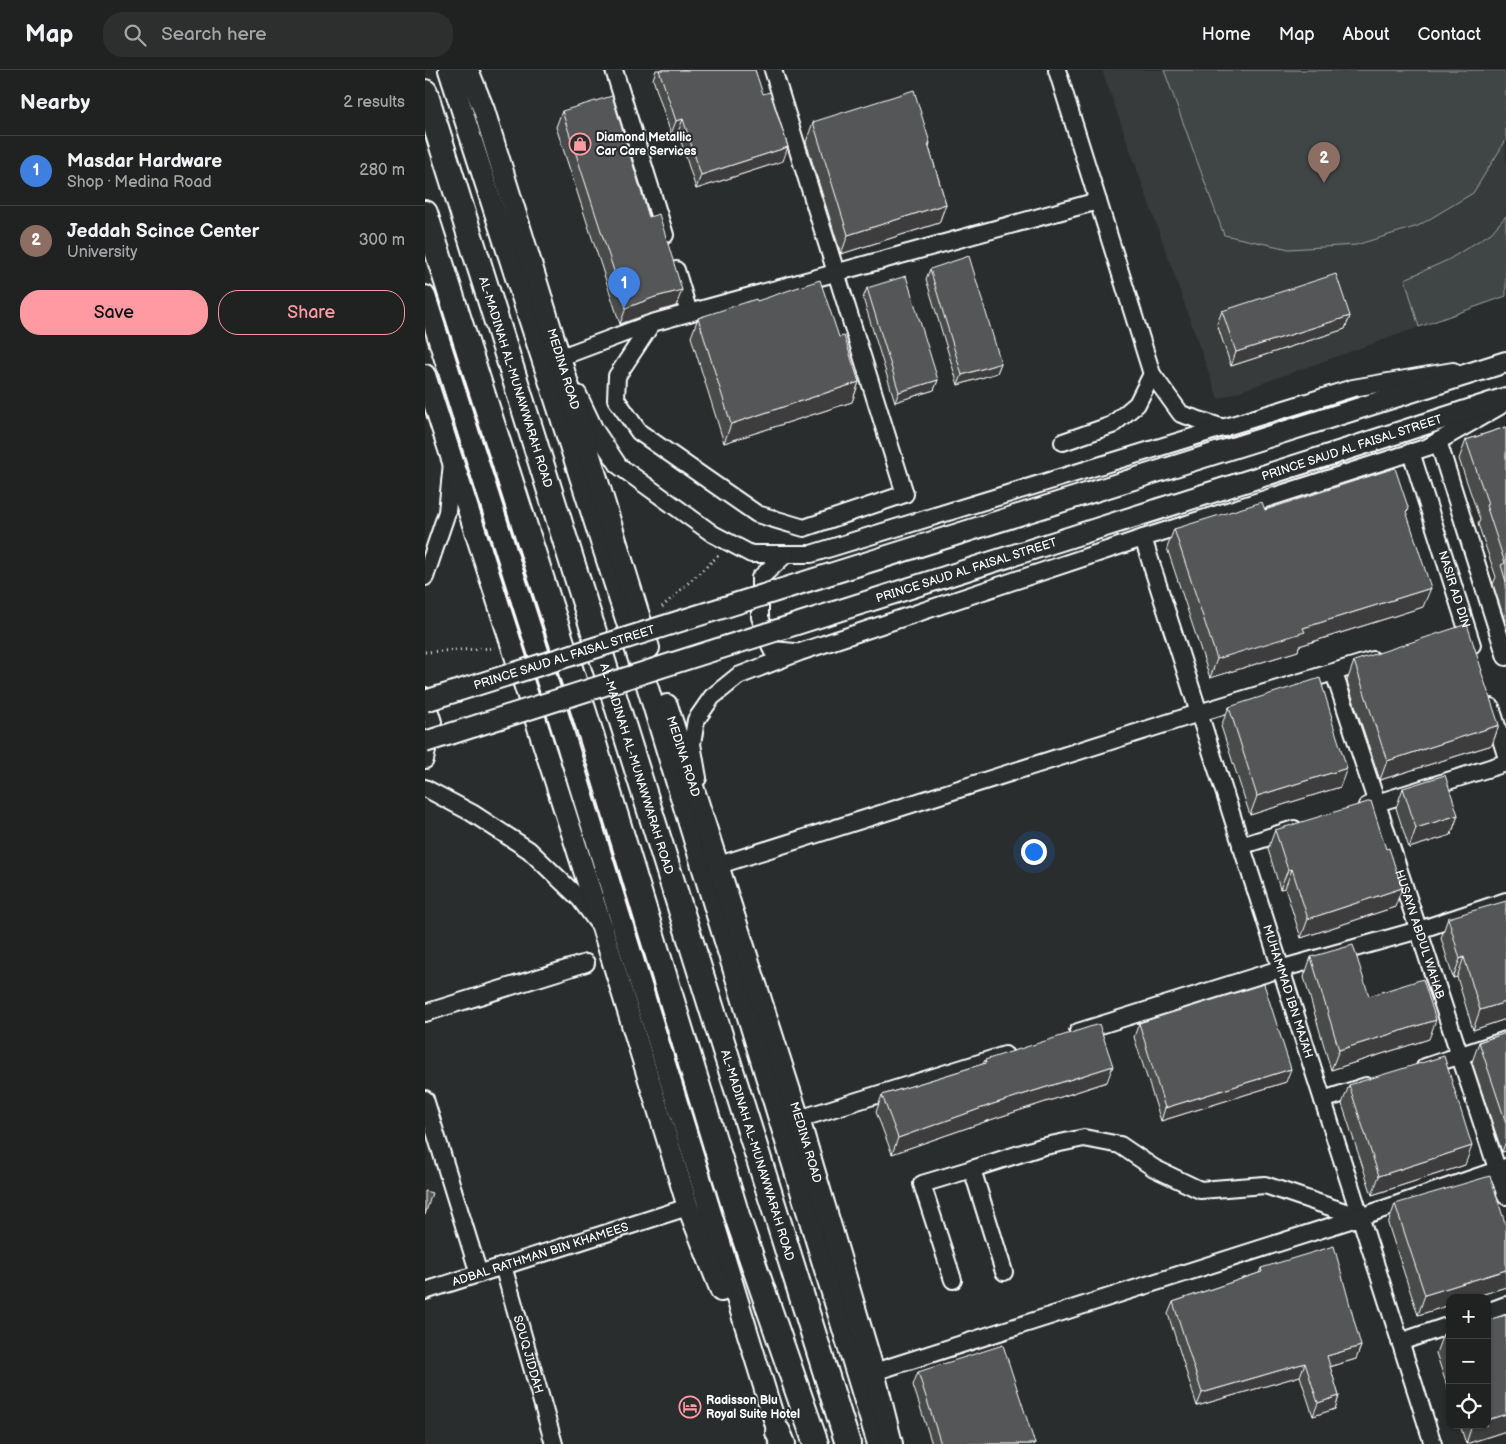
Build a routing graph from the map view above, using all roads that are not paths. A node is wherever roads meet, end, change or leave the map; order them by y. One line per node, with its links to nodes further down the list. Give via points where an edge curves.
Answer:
1 (449, 70): 28 (main road, MEDINA ROAD)
2 (468, 70): 13 (main road, MEDINA ROAD, via 484,110)
3 (773, 70): 9 (street)
4 (1057, 70): 7 (street)
5 (620, 71): 11 (street)
6 (425, 92): 85 (highway, AL-MADINAH AL-MUNAWWARAH ROAD)
7 (1098, 201): 9 (street); 15 (street)
8 (425, 213): 84 (highway, via 591,734 739,1222)
9 (836, 273): 11 (street); 12 (street, via 905,494 804,528 757,514 639,432 616,399 617,376)
10 (425, 296): 34 (main road)
11 (689, 313): 12 (street)
12 (652, 323): 13 (street)
13 (561, 357): 25 (street, via 595,430 619,466 731,544 751,554); 51 (main road, MEDINA ROAD)
14 (1505, 362): 19 (street, via 1353,388); 28 (main road, PRINCE SAUD AL FAISAL STREET, bridge)
15 (1152, 374): 19 (street, via 1181,414); 21 (street, via 1137,404 1112,425)
16 (425, 375): 23 (main road)
17 (1506, 398): 35 (main road, PRINCE SAUD AL FAISAL STREET, bridge)
18 (1506, 403): 20 (street)
19 (1224, 428): 25 (street, via 811,554)
20 (1438, 441): 22 (street); 33 (street)
21 (1063, 442)
22 (1411, 452): 24 (street); 27 (street, NASIR AD DIN)
23 (452, 460): 26 (street, via 447,512); 53 (main road)
24 (1143, 538): 30 (street); 41 (street, MUHAMMAD IBN MAJAH)
25 (786, 554): 30 (street, via 760,578 760,618 772,650)
26 (425, 577)
27 (1467, 630): 29 (street); 32 (street, NASIR AD DIN)
28 (631, 636): 34 (main road, PRINCE SAUD AL FAISAL STREET, bridge); 35 (main road, MEDINA ROAD)
29 (1448, 636)
30 (800, 652): 51 (street, via 737,676 712,697 696,720 691,744)
31 (1391, 654): 36 (street)
32 (1475, 657)
33 (1506, 657)
34 (541, 663): 39 (main road, PRINCE SAUD AL FAISAL STREET, bridge); 40 (main road)
35 (643, 672): 40 (main road, PRINCE SAUD AL FAISAL STREET, bridge); 86 (main road, MEDINA ROAD)
36 (1334, 673): 41 (street); 47 (street, HUSAYN ABDUL WAHAB)
37 (1487, 692): 43 (street)
38 (425, 696): 44 (street, via 433,722)
39 (425, 701)
40 (554, 702): 42 (main road, PRINCE SAUD AL FAISAL STREET, bridge); 82 (main road)
41 (1199, 713): 50 (street, MUHAMMAD IBN MAJAH); 51 (street)
42 (425, 742)
43 (1506, 755)
44 (425, 760)
45 (1506, 763): 47 (street)
46 (425, 788): 53 (street, via 472,813 529,850 580,899)
47 (1377, 803): 48 (street); 54 (street, HUSAYN ABDUL WAHAB)
48 (1350, 812)
49 (1305, 826): 50 (street)
50 (1241, 846): 56 (street, MUHAMMAD IBN MAJAH)
51 (719, 865): 66 (main road, MEDINA ROAD)
52 (1506, 901): 54 (street)
53 (603, 930): 70 (main road)
54 (1419, 930): 56 (street); 61 (street, HUSAYN ABDUL WAHAB)
55 (585, 963): 57 (street)
56 (1281, 969): 58 (street); 65 (street, MUHAMMAD IBN MAJAH)
57 (425, 1013)
58 (1063, 1036)
59 (1506, 1040): 61 (street)
60 (1016, 1051): 66 (street)
61 (1460, 1055): 62 (street); 67 (street, HUSAYN ABDUL WAHAB)
62 (1414, 1070)
63 (1378, 1082): 65 (street)
64 (425, 1099): 74 (street)
65 (1323, 1100): 71 (street, MUHAMMAD IBN MAJAH)
66 (799, 1119): 81 (main road, MEDINA ROAD)
67 (1502, 1168): 69 (street, HUSAYN ABDUL WAHAB); 71 (street)
68 (972, 1169): 71 (street, via 1041,1147 1083,1138 1120,1145 1154,1168 1200,1190 1265,1185); 73 (street); 75 (street, via 922,1184)
69 (1506, 1196)
70 (688, 1207): 72 (street, ADBAL RATHMAN BIN KHAMEES); 82 (main road)
71 (1360, 1217): 80 (street, MUHAMMAD IBN MAJAH); 81 (street)
72 (503, 1266): 74 (street, ADBAL RATHMAN BIN KHAMEES); 83 (street, SOUQ JIDDAH)
73 (1004, 1272)
74 (479, 1274): 76 (street, ADBAL RATHMAN BIN KHAMEES)
75 (953, 1280)
76 (425, 1291)
77 (1506, 1305): 78 (street)
78 (1491, 1311)
79 (1446, 1326): 80 (street)
80 (1400, 1342): 88 (street, MUHAMMAD IBN MAJAH)
81 (875, 1372): 87 (main road, MEDINA ROAD)
82 (781, 1440)
83 (554, 1444)
84 (816, 1444)
85 (848, 1444)
86 (878, 1444)
87 (892, 1444)
88 (1433, 1444)

